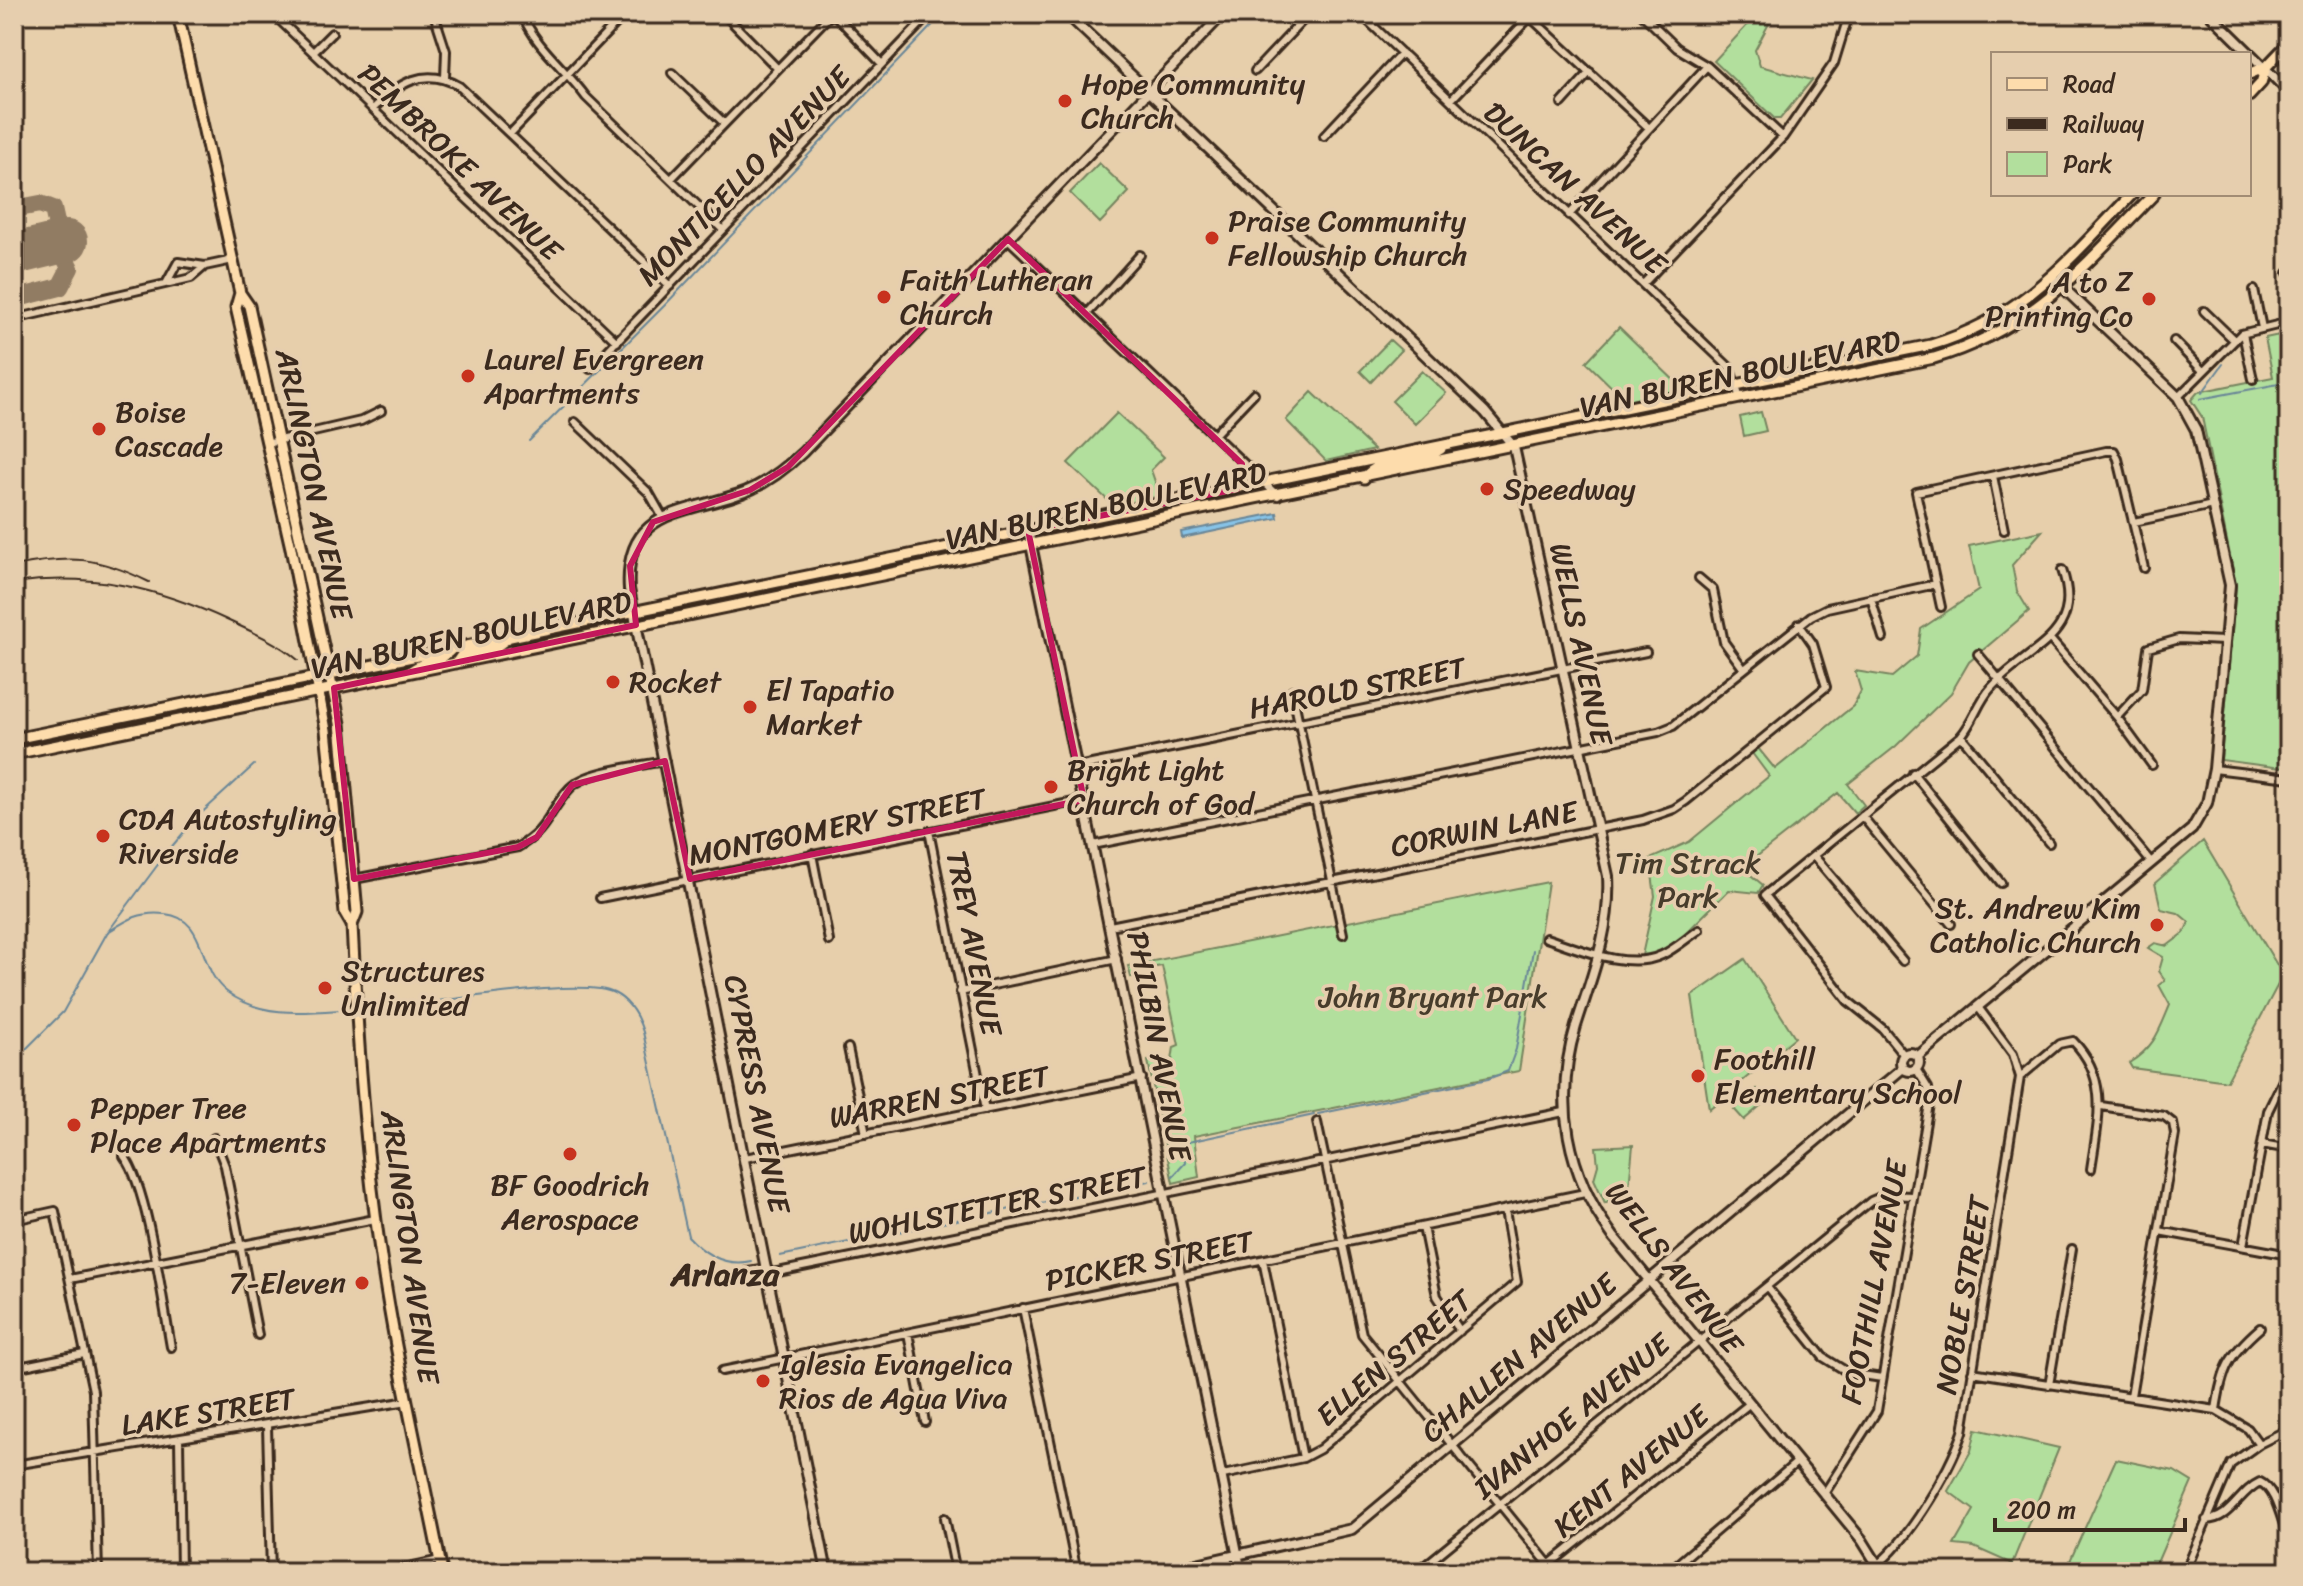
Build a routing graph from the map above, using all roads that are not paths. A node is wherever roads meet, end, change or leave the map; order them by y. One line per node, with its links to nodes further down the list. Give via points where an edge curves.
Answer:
1 (22, 14): 16 (street)
2 (178, 14): 53 (main road, ARLINGTON AVENUE)
3 (273, 14): 21 (street, PEMBROKE AVENUE)
4 (434, 14): 34 (street, via 446,51)
5 (522, 14): 31 (street, via 538,45)
6 (625, 14): 31 (street)
7 (833, 14): 25 (street); 28 (street)
8 (930, 14): 25 (street, MONTICELLO AVENUE)
9 (1067, 14): 35 (street, WELLS AVENUE)
10 (1223, 14): 35 (street)
11 (1303, 14): 29 (street, via 1306,17)
12 (1642, 14): 26 (street, via 1677,48)
13 (1849, 14): 45 (street, via 1834,63)
14 (2210, 14): 22 (street)
15 (725, 15): 28 (street)
16 (14, 16)
17 (1528, 16): 30 (street); 38 (street)
18 (1366, 19): 23 (street, DUNCAN AVENUE)
19 (332, 33): 21 (street)
20 (2289, 43): 27 (main road)
21 (313, 52): 40 (street, PEMBROKE AVENUE)
22 (2250, 52)
23 (1402, 53): 38 (street, DUNCAN AVENUE); 44 (street)
24 (2251, 53): 27 (street)
25 (882, 64): 50 (street, MONTICELLO AVENUE)
26 (1707, 66): 42 (street); 45 (street)
27 (2266, 67): 33 (main road); 36 (street); 37 (main road)
28 (777, 68): 41 (street)
29 (1255, 71)
30 (1590, 72): 39 (street); 42 (street)
31 (568, 73): 43 (street); 46 (street)
32 (672, 73): 41 (street)
33 (2251, 73)
34 (445, 78): 40 (street, via 406,81); 43 (street)
35 (1149, 92): 51 (street); 84 (street, WELLS AVENUE)
36 (2289, 92)
37 (2251, 94)
38 (1451, 100): 49 (street, DUNCAN AVENUE)
39 (1562, 103)
40 (373, 109): 72 (street, PEMBROKE AVENUE)
41 (724, 123): 46 (street)
42 (1649, 128): 49 (street)
43 (510, 134): 58 (street)
44 (1324, 136)
45 (1783, 137): 57 (street)
46 (671, 179): 50 (street)
47 (2130, 196): 55 (main road, VAN BUREN BOULEVARD)
48 (2152, 196): 59 (main road, VAN BUREN BOULEVARD)
49 (1569, 215): 57 (street, DUNCAN AVENUE)
50 (723, 230): 58 (street, MONTICELLO AVENUE)
51 (1008, 239): 64 (street); 97 (street, via 788,467 741,494)
52 (1140, 255): 64 (street)
53 (233, 260): 54 (street); 61 (main road, ARLINGTON AVENUE)
54 (205, 266): 56 (street, via 191,278); 56 (street, via 178,262)
55 (2052, 277): 59 (street); 62 (main road, VAN BUREN BOULEVARD)
56 (167, 282): 65 (street)
57 (1644, 283): 78 (street, DUNCAN AVENUE, via 1729,367)
58 (670, 286): 72 (street, MONTICELLO AVENUE)
59 (2063, 287): 69 (main road, VAN BUREN BOULEVARD); 80 (street)
60 (2254, 290): 67 (street)
61 (240, 293): 86 (main road, ARLINGTON AVENUE, via 249,306); 87 (main road, ARLINGTON AVENUE, via 236,307)
62 (2025, 301): 69 (main road, via 1995,325); 73 (main road, VAN BUREN BOULEVARD, via 1978,329)
63 (2204, 311): 70 (street)
64 (1087, 314): 85 (street)
65 (14, 319)
66 (2289, 322): 67 (street)
67 (2262, 328): 68 (street)
68 (2243, 334): 70 (street); 77 (street)
69 (1993, 335): 74 (main road, VAN BUREN BOULEVARD, via 1947,354)
70 (2234, 340): 76 (street)
71 (2174, 341): 76 (street)
72 (617, 342): 75 (street, MONTICELLO AVENUE)
73 (1936, 344): 74 (main road, via 1893,360); 78 (main road, VAN BUREN BOULEVARD)
74 (1892, 367): 81 (main road, VAN BUREN BOULEVARD)
75 (590, 369)
76 (2203, 371): 80 (street)
77 (2253, 379)
78 (1737, 386): 81 (street, DUNCAN AVENUE); 84 (main road, VAN BUREN BOULEVARD)
79 (1254, 393): 85 (street)
80 (2178, 397): 96 (street, via 2196,430)
81 (1740, 398): 89 (main road, VAN BUREN BOULEVARD)
82 (381, 411): 86 (street, via 361,421)
83 (575, 422): 97 (street, via 649,493)
84 (1505, 433): 88 (main road, VAN BUREN BOULEVARD); 89 (street, WELLS AVENUE)
85 (1215, 434): 90 (street)
86 (280, 439): 87 (street); 123 (main road, ARLINGTON AVENUE)
87 (266, 443): 125 (main road, ARLINGTON AVENUE)
88 (1446, 445): 92 (main road, via 1430,456 1377,467); 93 (main road, VAN BUREN BOULEVARD)
89 (1514, 447): 92 (main road, VAN BUREN BOULEVARD); 122 (street, WELLS AVENUE)
90 (1242, 464): 93 (street); 94 (street)
91 (1993, 476): 98 (street, via 2114,451); 100 (street); 106 (street, via 1916,492)
92 (1364, 478): 95 (main road, VAN BUREN BOULEVARD)
93 (1267, 482): 94 (main road, VAN BUREN BOULEVARD); 95 (street)
94 (1237, 489): 99 (main road, VAN BUREN BOULEVARD)
95 (1278, 496): 101 (main road, VAN BUREN BOULEVARD)
96 (2213, 505): 98 (street); 116 (street, via 2230,585)
97 (662, 516): 110 (street, CYPRESS AVENUE, via 633,552 628,578)
98 (2134, 522): 102 (street)
99 (1028, 530): 101 (street, PHILBIN AVENUE); 104 (main road, VAN BUREN BOULEVARD)
100 (2004, 530)
101 (1032, 546): 107 (main road, VAN BUREN BOULEVARD); 138 (street, PHILBIN AVENUE)
102 (2144, 568)
103 (2062, 570): 115 (street, via 2068,611)
104 (826, 571): 107 (main road); 110 (main road, VAN BUREN BOULEVARD)
105 (1699, 578): 121 (street, via 1713,590 1724,642)
106 (1936, 584): 108 (street); 109 (street)
107 (829, 586): 112 (main road, VAN BUREN BOULEVARD)
108 (1871, 598): 111 (street, via 1827,608); 114 (street)
109 (1941, 607)
110 (633, 610): 112 (street, CYPRESS AVENUE); 113 (main road, VAN BUREN BOULEVARD)
111 (1799, 624): 121 (street); 145 (street, CORWIN LANE, via 1813,644 1826,687 1674,809)
112 (636, 625): 120 (main road, VAN BUREN BOULEVARD); 136 (street, CYPRESS AVENUE)
113 (513, 635): 117 (main road, VAN BUREN BOULEVARD); 120 (main road, via 497,646 463,653)
114 (1883, 638)
115 (2050, 639): 126 (street); 130 (street)
116 (2224, 641): 130 (street, via 2179,639 2148,648 2142,690); 139 (street)
117 (453, 648): 123 (main road, VAN BUREN BOULEVARD); 124 (main road)
118 (1646, 652): 122 (street, HAROLD STREET)
119 (1978, 654): 126 (street)
120 (456, 663): 124 (main road, VAN BUREN BOULEVARD)
121 (1743, 668): 134 (street, via 1673,726)
122 (1562, 670): 131 (street, HAROLD STREET); 134 (street, WELLS AVENUE)
123 (330, 672): 125 (main road, VAN BUREN BOULEVARD); 127 (main road, ARLINGTON AVENUE)
124 (410, 672): 127 (main road, VAN BUREN BOULEVARD)
125 (316, 674): 129 (main road, ARLINGTON AVENUE); 133 (main road, VAN BUREN BOULEVARD)
126 (2000, 680): 132 (street); 152 (street)
127 (334, 688): 129 (main road, VAN BUREN BOULEVARD); 153 (main road, ARLINGTON AVENUE)
128 (1292, 690): 131 (street)
129 (319, 692): 135 (main road, VAN BUREN BOULEVARD); 147 (main road, ARLINGTON AVENUE)
130 (2117, 717): 137 (street)
131 (1298, 722): 138 (street, HAROLD STREET); 143 (street)
132 (1961, 736): 140 (street); 148 (street)
133 (14, 739)
134 (1580, 749): 143 (street); 145 (street, WELLS AVENUE)
135 (14, 754)
136 (665, 761): 153 (street, via 572,785 537,837 518,847); 154 (street, CYPRESS AVENUE)
137 (2152, 765)
138 (1077, 767): 142 (street, PHILBIN AVENUE)
139 (2214, 769): 141 (street); 152 (street, via 2200,819)
140 (1913, 773): 144 (street); 156 (street)
141 (2289, 778)
142 (1084, 800): 146 (street, MONTGOMERY STREET); 149 (street, PHILBIN AVENUE)
143 (1315, 803): 149 (street); 155 (street)
144 (1862, 816): 151 (street); 158 (street)
145 (1598, 829): 155 (street, CORWIN LANE); 165 (street, WELLS AVENUE, via 1609,902)
146 (929, 831): 150 (street, MONTGOMERY STREET); 168 (street, TREY AVENUE)
147 (339, 842): 153 (main road, via 346,878); 159 (main road, ARLINGTON AVENUE, via 345,913)
148 (2049, 843)
149 (1093, 845): 160 (street, PHILBIN AVENUE)
150 (812, 854): 154 (street, MONTGOMERY STREET); 164 (street)
151 (1814, 856): 167 (street); 171 (street, via 1765,895 1848,1001 1883,1029)
152 (2151, 862): 169 (street)
153 (354, 879): 159 (main road, ARLINGTON AVENUE, via 357,912)
154 (690, 879): 157 (street, MONTGOMERY STREET); 187 (street, CYPRESS AVENUE)
155 (1332, 882): 160 (street, CORWIN LANE); 162 (street)
156 (2001, 883)
157 (600, 898)
158 (1951, 924)
159 (352, 925): 194 (main road, ARLINGTON AVENUE)
160 (1110, 926): 166 (street, PHILBIN AVENUE)
161 (1699, 930): 165 (street, via 1662,955 1638,960)
162 (1343, 934)
163 (1546, 938): 165 (street)
164 (829, 941)
165 (1600, 955): 180 (street, WELLS AVENUE, via 1570,1045)
166 (1117, 959): 168 (street); 177 (street, PHILBIN AVENUE)
167 (1903, 961)
168 (960, 992): 179 (street, TREY AVENUE)
169 (1978, 1007): 172 (street); 176 (street, via 2013,1054)
170 (848, 1048): 182 (street)
171 (1904, 1055): 172 (street); 173 (street)
172 (1917, 1057): 175 (street)
173 (1903, 1068): 175 (street); 209 (street, CHALLEN AVENUE)
174 (2289, 1068): 184 (street, via 2270,1105)
175 (1916, 1069): 192 (street, FOOTHILL AVENUE, via 1930,1096)
176 (2020, 1077): 178 (street, via 2059,1044 2073,1041 2097,1076); 222 (street, NOBLE STREET)
177 (1142, 1078): 179 (street, WARREN STREET); 190 (street, PHILBIN AVENUE)
178 (2101, 1106): 189 (street); 197 (street, via 2164,1116 2173,1123)
179 (985, 1110): 182 (street, WARREN STREET)
180 (1564, 1112): 188 (street, WOHLSTETTER STREET); 191 (street, WELLS AVENUE)
181 (1317, 1122): 188 (street)
182 (866, 1134): 187 (street, WARREN STREET)
183 (214, 1138): 200 (street)
184 (2262, 1144): 185 (street); 199 (street)
185 (2289, 1149)
186 (124, 1156): 204 (street, via 141,1196)
187 (745, 1158): 206 (street, CYPRESS AVENUE)
188 (1327, 1159): 190 (street, WOHLSTETTER STREET); 198 (street)
189 (2091, 1169)
190 (1164, 1193): 206 (street, WOHLSTETTER STREET); 207 (street, PHILBIN AVENUE)
191 (1585, 1193): 193 (street, PICKER STREET); 209 (street, WELLS AVENUE)
192 (1912, 1196): 210 (street, IVANHOE AVENUE, via 1885,1195 1871,1201); 223 (street, FOOTHILL AVENUE)
193 (1505, 1210): 196 (street, PICKER STREET); 213 (street, ELLEN STREET, via 1517,1282)
194 (375, 1219): 200 (street); 227 (main road, ARLINGTON AVENUE)
195 (14, 1220): 208 (street, via 55,1211)
196 (1423, 1227): 198 (street, PICKER STREET); 213 (street, via 1437,1296)
197 (2159, 1231): 199 (street); 226 (street)
198 (1343, 1243): 203 (street, PICKER STREET); 224 (street, via 1362,1334)
199 (2243, 1246): 202 (street)
200 (241, 1247): 204 (street); 215 (street)
201 (2072, 1249): 225 (street)
202 (2289, 1255)
203 (1263, 1260): 207 (street, PICKER STREET); 237 (street)
204 (156, 1264): 208 (street); 217 (street)
205 (748, 1271): 206 (street, WOHLSTETTER STREET)
206 (768, 1271): 219 (street, CYPRESS AVENUE)
207 (1182, 1277): 211 (street, PICKER STREET); 240 (street, PHILBIN AVENUE)
208 (70, 1279): 218 (street)
209 (1649, 1281): 216 (street, WELLS AVENUE); 235 (street, CHALLEN AVENUE)
210 (1767, 1287): 216 (street, IVANHOE AVENUE); 223 (street, via 1823,1357 1849,1373)
211 (1023, 1308): 214 (street, PICKER STREET); 257 (street)
212 (2260, 1328): 229 (street, via 2233,1352)
213 (1460, 1331): 224 (street, ELLEN STREET)
214 (908, 1333): 219 (street, PICKER STREET); 230 (street)
215 (258, 1335)
216 (1698, 1341): 228 (street, WELLS AVENUE); 242 (street, IVANHOE AVENUE)
217 (171, 1347)
218 (84, 1354): 220 (street); 236 (street, via 93,1391)
219 (785, 1358): 221 (street, PICKER STREET); 255 (street, CYPRESS AVENUE)
220 (14, 1368)
221 (722, 1371)
222 (1972, 1372): 225 (street); 249 (street, NOBLE STREET, via 1963,1432 1949,1465)
223 (1882, 1378): 241 (street, FOOTHILL AVENUE, via 1877,1411)
224 (1399, 1380): 235 (street); 237 (street, ELLEN STREET)
225 (2049, 1385): 226 (street)
226 (2131, 1396): 229 (street)
227 (408, 1401): 231 (street, LAKE STREET); 247 (main road, ARLINGTON AVENUE)
228 (1749, 1404): 238 (street, WELLS AVENUE); 248 (street, KENT AVENUE)
229 (2216, 1410): 234 (street, via 2248,1429)
230 (925, 1422)
231 (267, 1426): 233 (street, LAKE STREET); 252 (street)
232 (2289, 1429): 234 (street)
233 (179, 1439): 236 (street, LAKE STREET); 251 (street)
234 (2259, 1444): 244 (street, via 2231,1464)
235 (1452, 1445): 242 (street); 246 (street, CHALLEN AVENUE, via 1352,1529)
236 (93, 1452): 239 (street, LAKE STREET); 250 (street)
237 (1303, 1458): 240 (street, ELLEN STREET)
238 (1797, 1462): 241 (street, WELLS AVENUE); 263 (street)
239 (14, 1465)
240 (1223, 1475): 246 (street, PHILBIN AVENUE)
241 (1824, 1494): 249 (street, WELLS AVENUE)
242 (1500, 1504): 248 (street); 260 (street, IVANHOE AVENUE)
243 (945, 1518): 256 (street)
244 (2206, 1520): 245 (street, via 2224,1515 2260,1482 2270,1487); 265 (street)
245 (2289, 1539)
246 (1238, 1557): 258 (street, CHALLEN AVENUE); 259 (street, PHILBIN AVENUE)
247 (440, 1560): 253 (street); 254 (main road, ARLINGTON AVENUE)
248 (1549, 1565): 261 (street, KENT AVENUE); 262 (street)
249 (1881, 1569): 264 (street, NOBLE STREET)
250 (98, 1572)
251 (181, 1572)
252 (271, 1572)
253 (385, 1572)
254 (442, 1572)
255 (827, 1572)
256 (956, 1572)
257 (1077, 1572)
258 (1161, 1572)
259 (1241, 1572)
260 (1417, 1572)
261 (1540, 1572)
262 (1555, 1572)
263 (1668, 1572)
264 (1866, 1572)
265 (2185, 1572)

